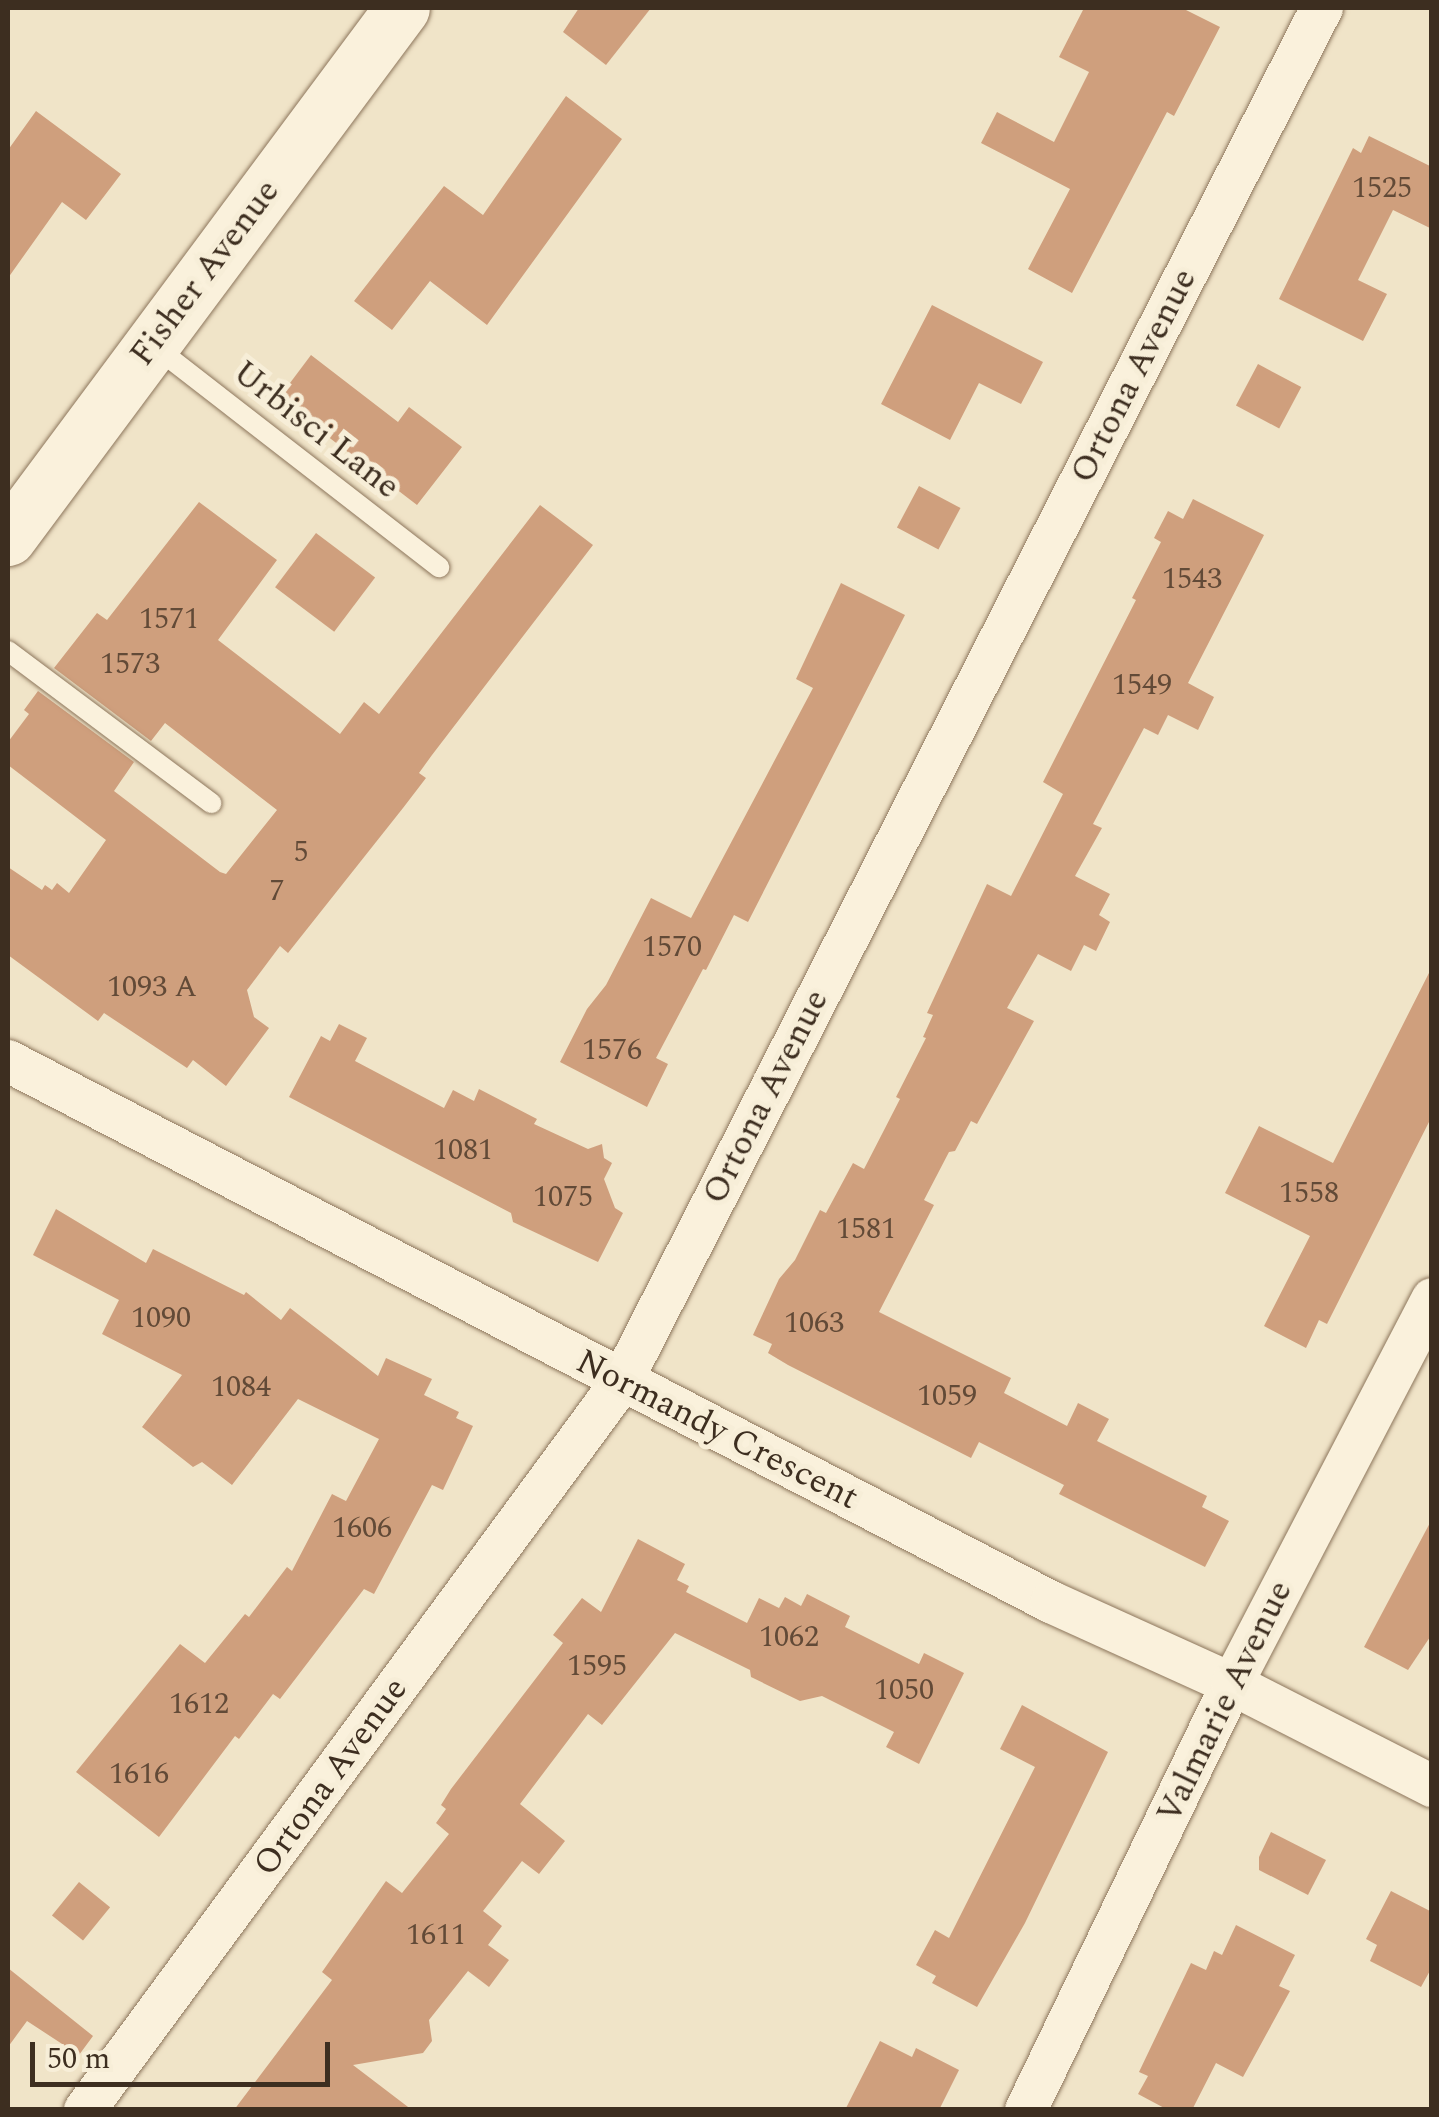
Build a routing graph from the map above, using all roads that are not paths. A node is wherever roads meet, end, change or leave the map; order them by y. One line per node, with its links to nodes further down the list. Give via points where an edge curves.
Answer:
1 (402, 8): 3 (main road, Fisher Avenue)
2 (1322, 8): 10 (street, Ortona Avenue)
3 (152, 344): 4 (main road, Fisher Avenue); 5 (lane, Urbisci Lane)
4 (8, 538)
5 (439, 567)
6 (8, 652): 7 (lane)
7 (212, 802)
8 (8, 1062): 10 (street, Normandy Crescent)
9 (1432, 1299): 11 (street, Valmarie Avenue)
10 (622, 1381): 11 (street, Normandy Crescent, via 1051,1602); 13 (street, Ortona Avenue)
11 (1232, 1684): 12 (street, Normandy Crescent); 14 (street, Valmarie Avenue)
12 (1432, 1786)
13 (85, 2110)
14 (1026, 2110)

